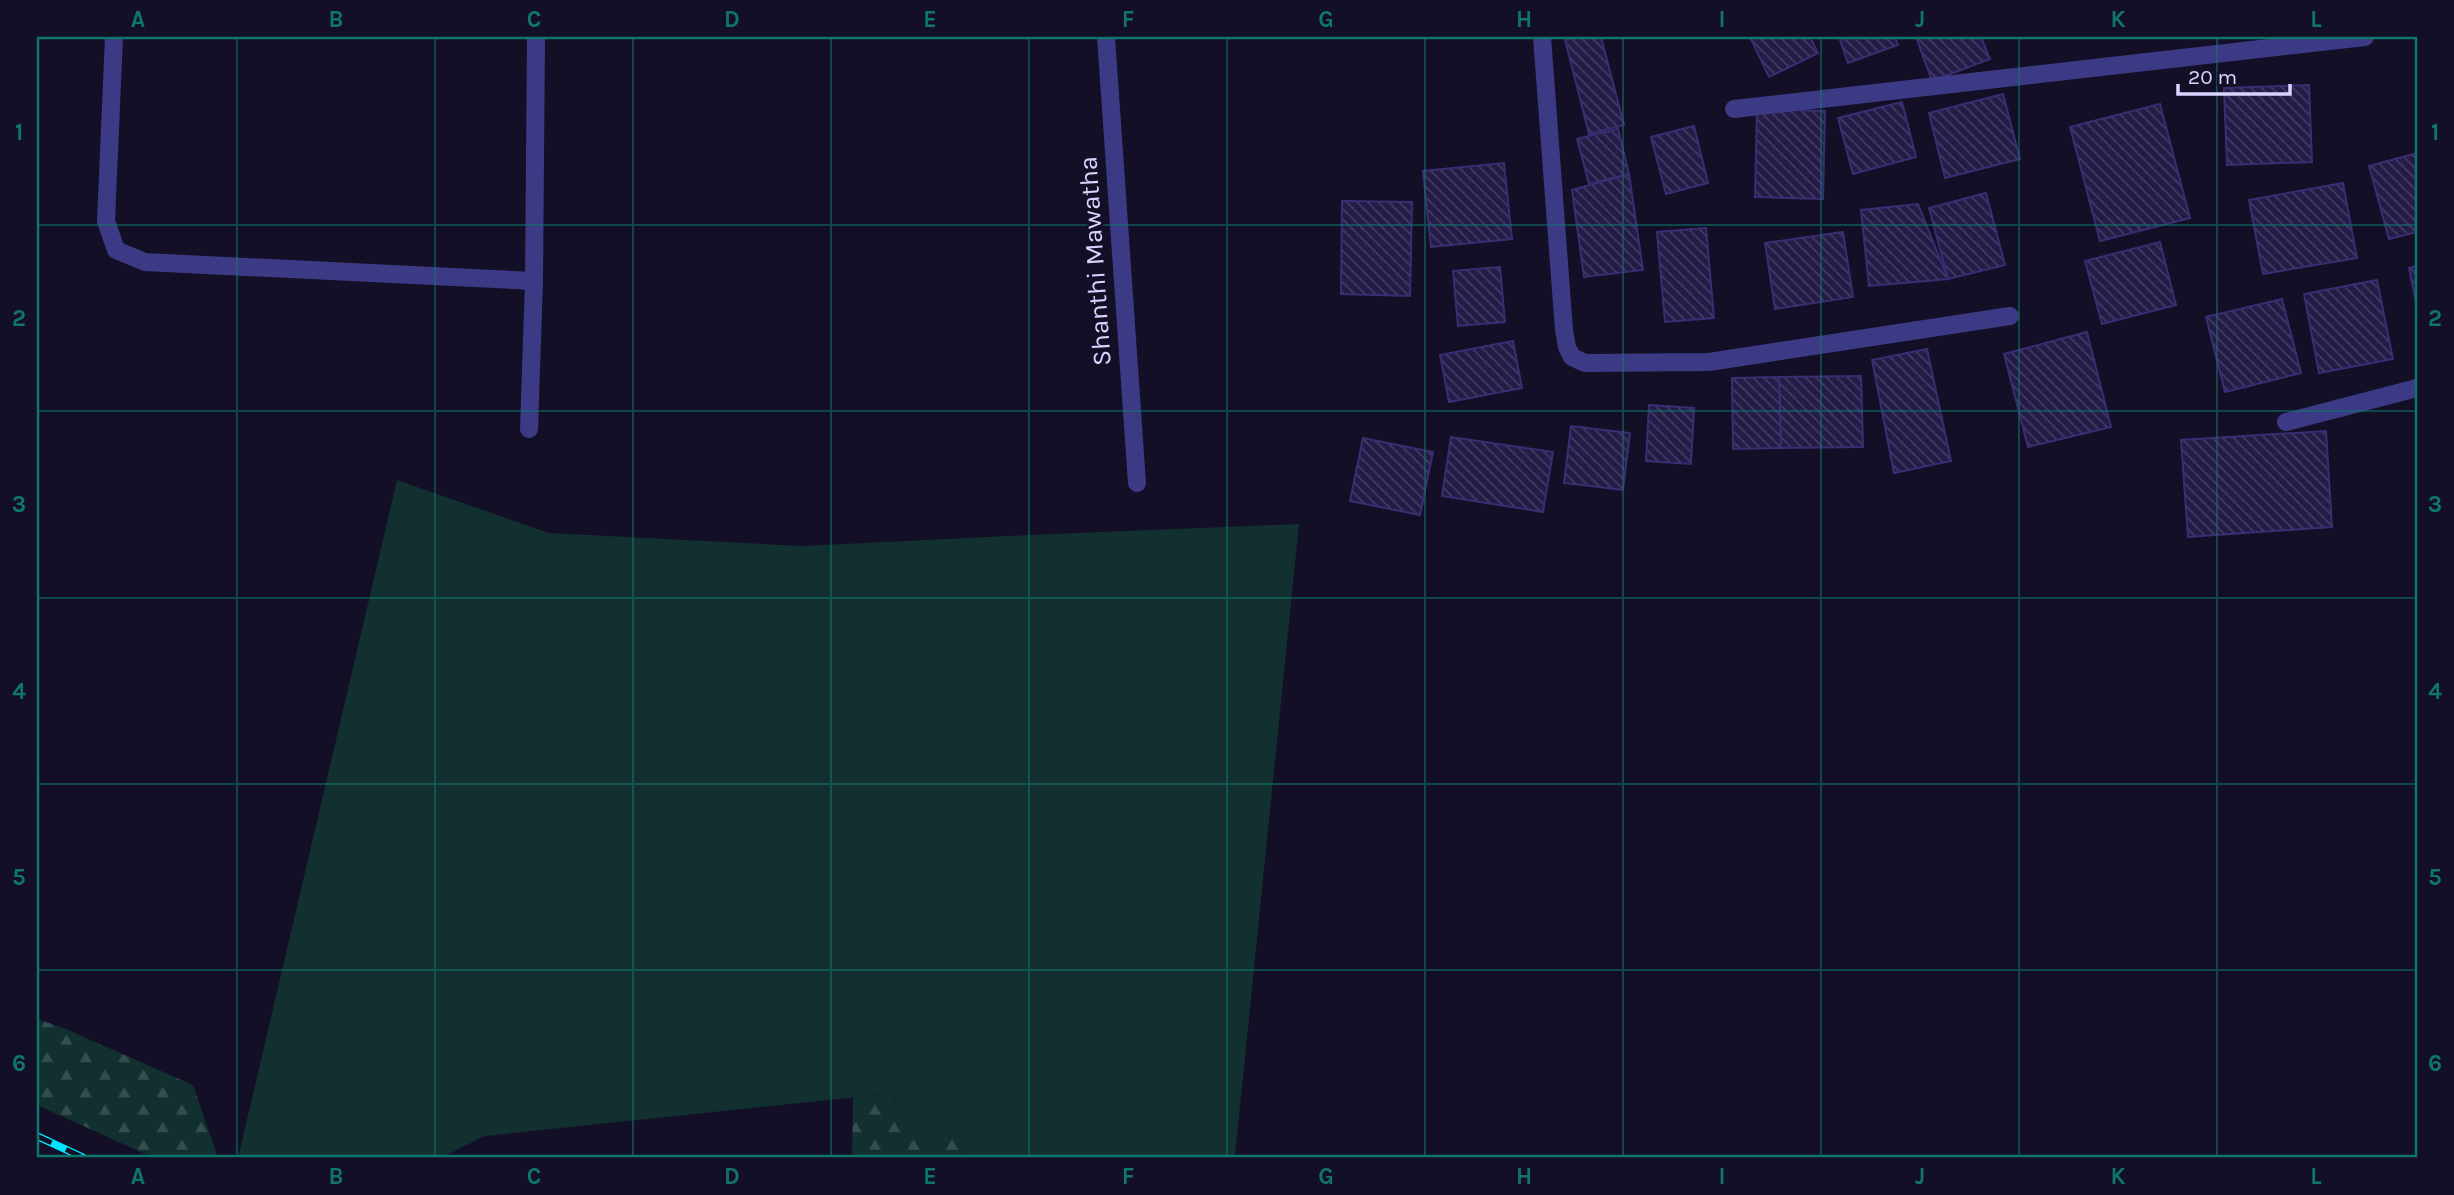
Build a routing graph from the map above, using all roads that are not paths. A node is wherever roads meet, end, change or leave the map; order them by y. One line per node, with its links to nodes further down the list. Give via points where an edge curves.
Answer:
1 (114, 37): 7 (street, via 106,221 116,250 145,262)
2 (537, 37): 7 (street)
3 (1106, 37): 12 (street, Shanthi Mawatha)
4 (1542, 37): 8 (street, via 1564,330 1572,357 1585,363 1709,362)
5 (2365, 37): 6 (street)
6 (1734, 109)
7 (534, 281): 11 (street)
8 (2010, 316)
9 (2417, 388): 10 (street)
10 (2286, 422)
11 (529, 429)
12 (1137, 482)

